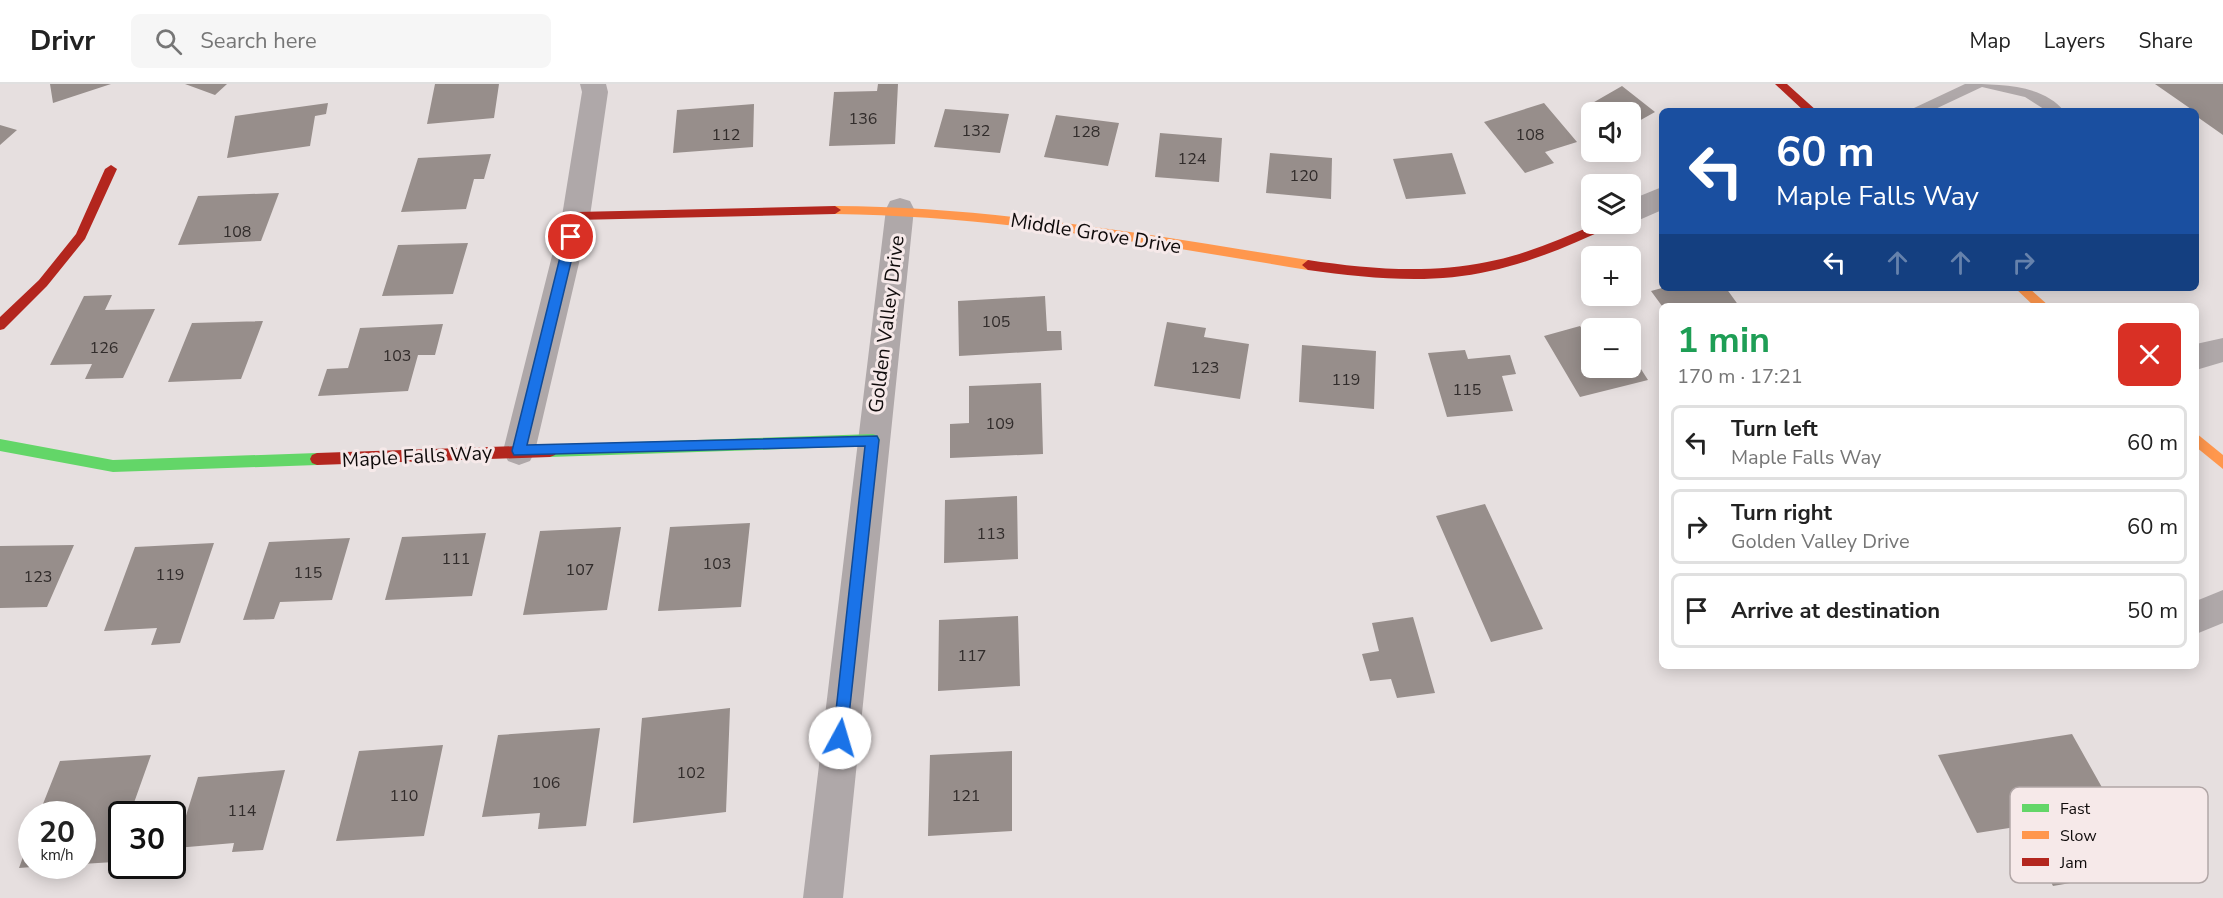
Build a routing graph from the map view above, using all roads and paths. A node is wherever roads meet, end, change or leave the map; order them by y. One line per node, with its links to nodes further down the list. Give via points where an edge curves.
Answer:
1 (593, 84): 12 (street, via 595,92)
2 (1780, 84): 5 (street)
3 (1977, 84): 6 (lane)
4 (1987, 84): 7 (lane, via 2029,93)
5 (1808, 108)
6 (1925, 108)
7 (2052, 108)
8 (111, 169): 16 (street, via 81,236 44,283)
9 (1659, 199): 11 (street)
10 (900, 208): 12 (street, Middle Grove Drive); 13 (street, Middle Grove Drive, via 1020,220 1333,269 1405,274 1473,270 1554,248); 19 (street, Golden Valley Drive)
11 (1641, 208)
12 (576, 216): 22 (street)
13 (1584, 234)
14 (2025, 291): 15 (street)
15 (2039, 303)
16 (0, 325)
17 (2223, 350): 18 (street)
18 (2199, 356)
19 (873, 440): 22 (street, Maple Falls Way); 26 (street, Golden Valley Drive)
20 (2199, 442): 23 (street)
21 (0, 445): 22 (street, Maple Falls Way, via 113,466)
22 (519, 451)
23 (2223, 463)
24 (2223, 606): 25 (street)
25 (2199, 617)
26 (823, 898)

